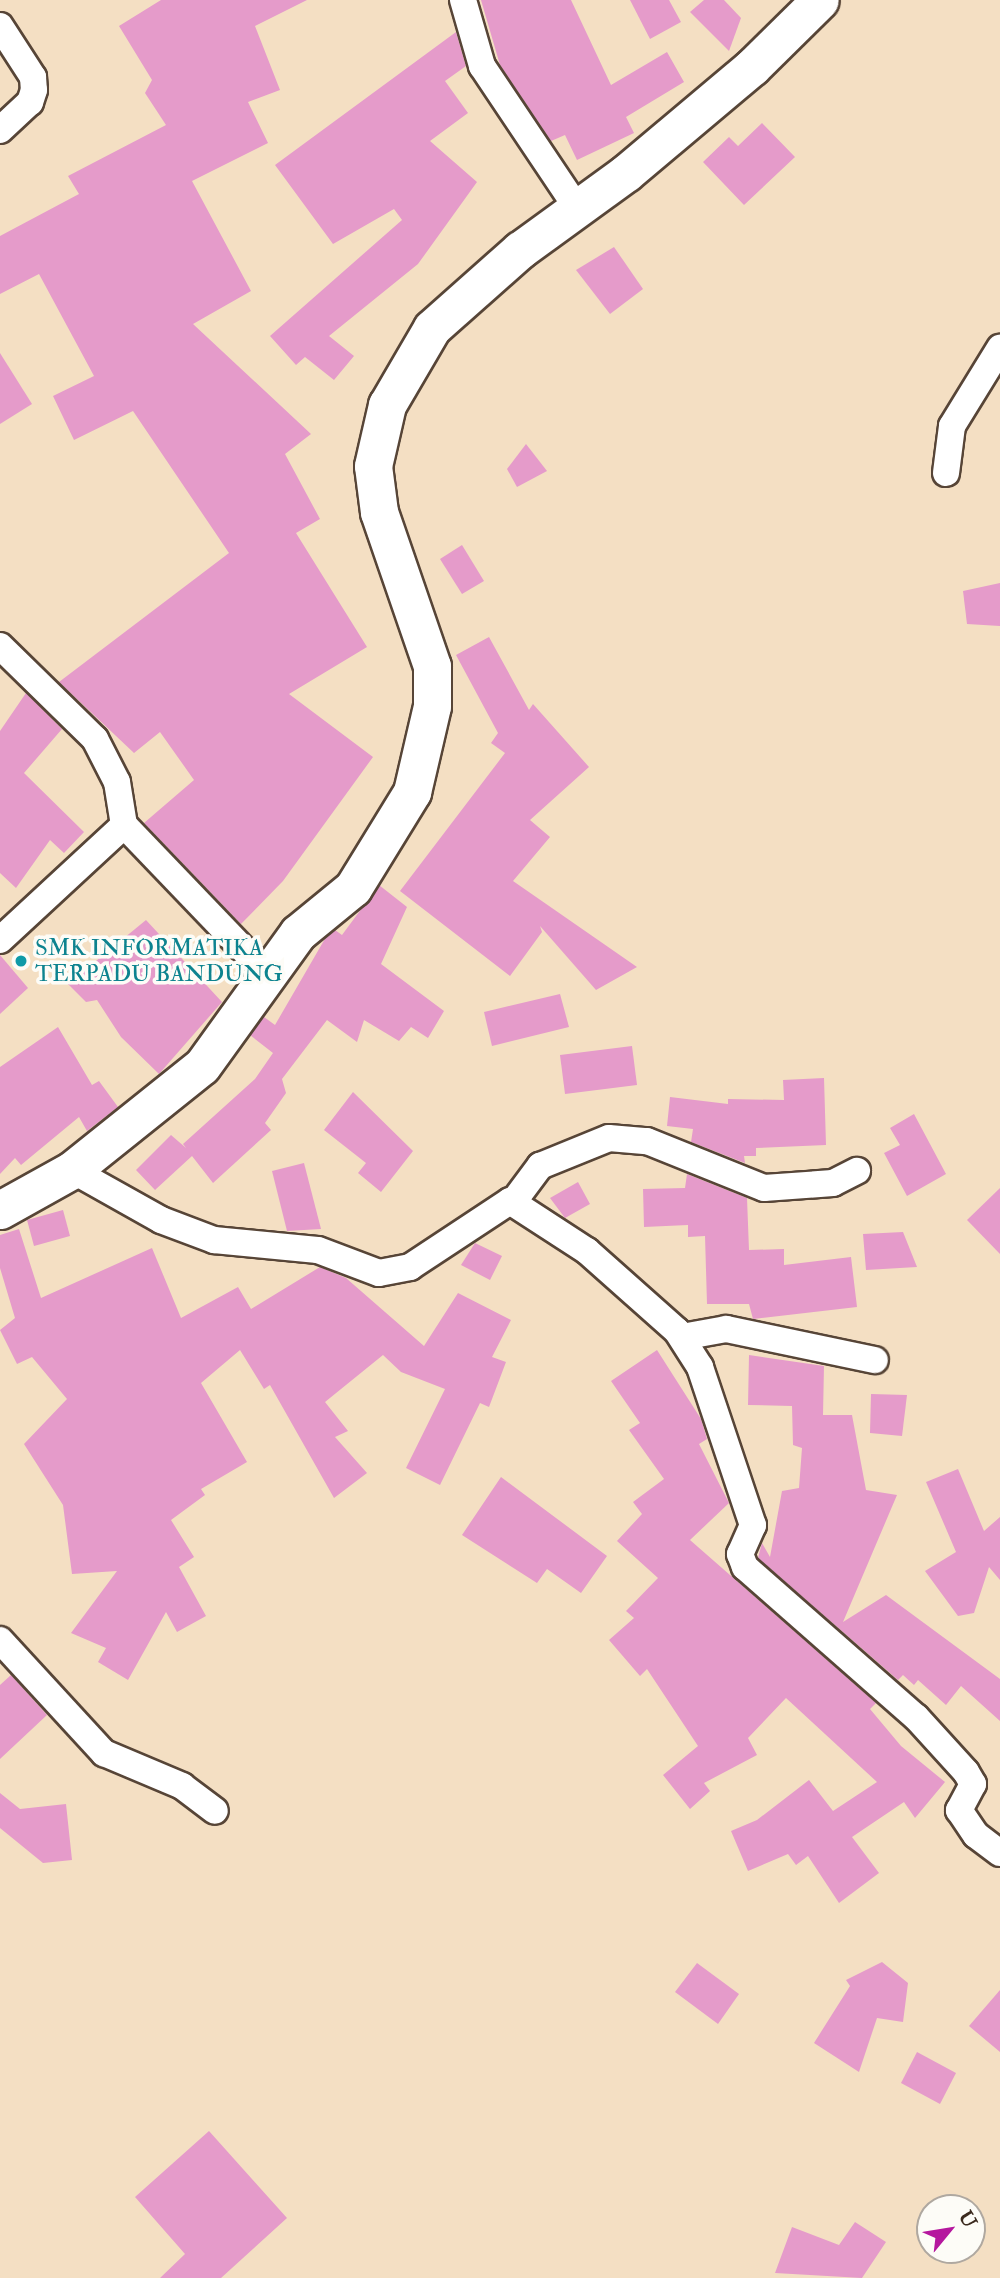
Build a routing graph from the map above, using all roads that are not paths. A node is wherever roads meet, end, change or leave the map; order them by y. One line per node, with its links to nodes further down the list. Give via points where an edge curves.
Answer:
1 (463, 0): 5 (street, via 482,66)
2 (820, 0): 5 (main road, via 752,67)
3 (0, 26): 4 (street, via 33,77 34,90 30,102)
4 (0, 130)
5 (577, 208): 11 (main road, via 432,328 387,405 374,489 432,667 432,706 412,792 353,888 298,933)
6 (1000, 348): 7 (street, via 951,426)
7 (946, 473)
8 (0, 646): 9 (street, via 95,739 117,782)
9 (124, 825): 10 (street); 11 (street)
10 (0, 940)
11 (269, 976): 12 (main road, via 202,1066)
12 (72, 1170): 14 (street, via 161,1220 214,1240 318,1250 379,1272 410,1268); 15 (main road)
13 (857, 1171): 14 (street, via 833,1183 764,1188 648,1141 609,1138 540,1166)
14 (514, 1201): 16 (street, via 587,1251)
15 (0, 1210)
16 (682, 1337): 17 (street, via 726,1328); 20 (street, via 700,1367 753,1525 740,1554 745,1567 916,1717 966,1772 972,1787 957,1807 975,1835)
17 (875, 1360)
18 (0, 1640): 19 (street, via 104,1753 182,1786)
19 (215, 1811)
20 (1000, 1853)

